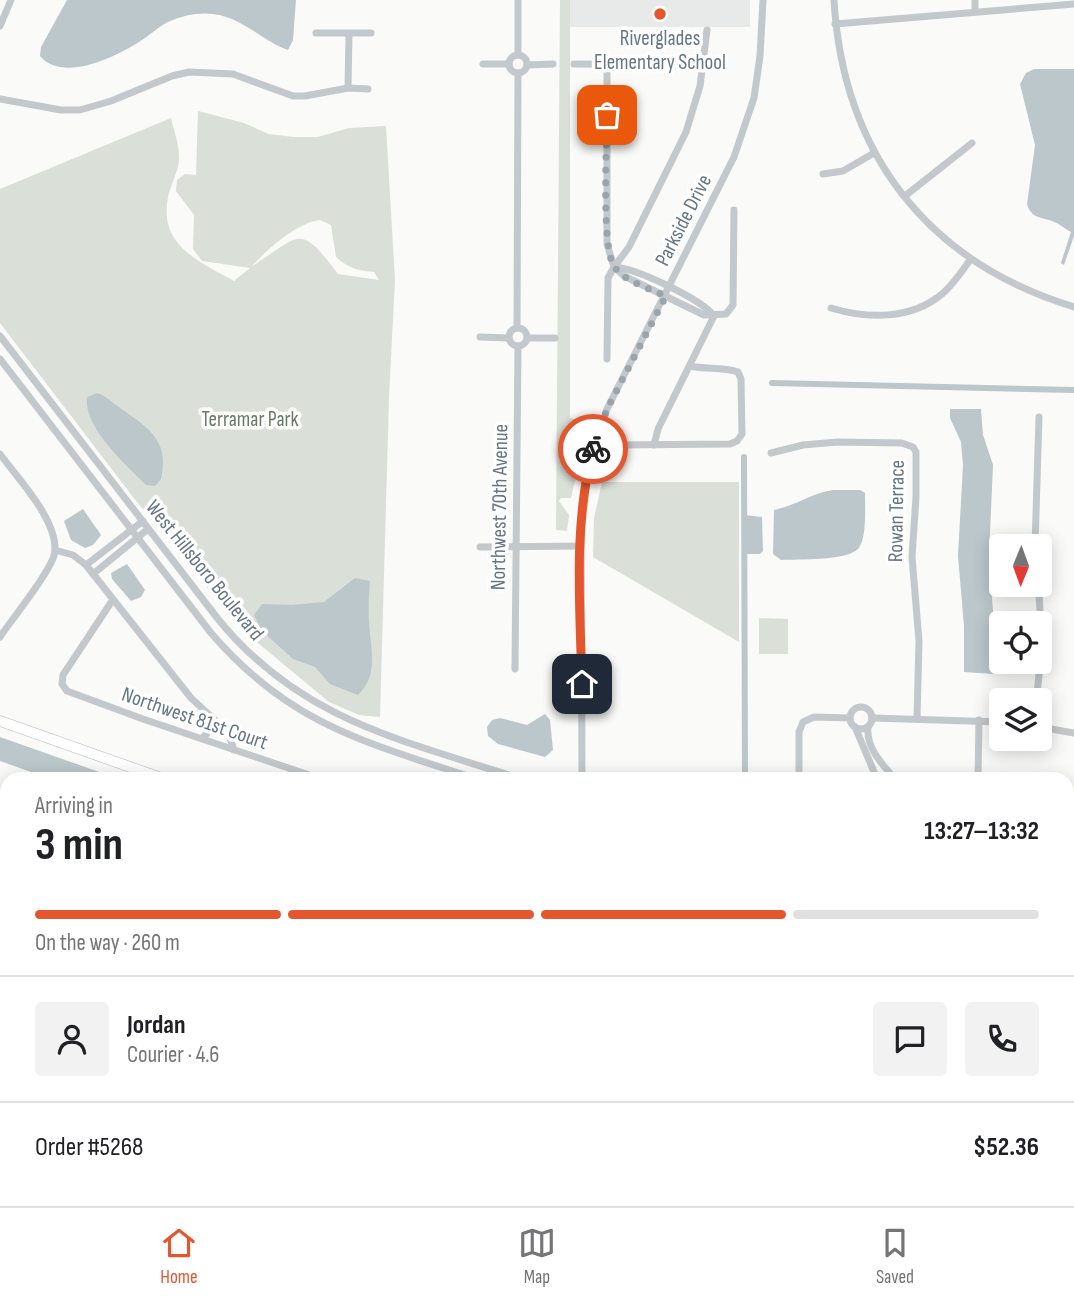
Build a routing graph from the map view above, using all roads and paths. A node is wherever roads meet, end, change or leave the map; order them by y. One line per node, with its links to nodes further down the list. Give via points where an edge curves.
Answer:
1 (11, 0): 9 (street)
2 (518, 0): 14 (street)
3 (763, 0): 35 (street, Parkside Drive, via 760,56 745,127 734,158)
4 (834, 0): 8 (street)
5 (975, 0): 7 (street)
6 (1074, 5): 7 (street)
7 (975, 11): 8 (street)
8 (835, 24): 27 (street, via 854,110)
9 (0, 26)
10 (707, 30): 21 (street)
11 (316, 33): 13 (street)
12 (372, 33): 13 (street)
13 (349, 34): 23 (street)
14 (518, 55): 16 (street); 20 (street)
15 (483, 64): 16 (street)
16 (509, 64): 22 (street)
17 (553, 64): 20 (street)
18 (574, 64): 19 (street)
19 (607, 64): 21 (street); 32 (street, via 607,244)
20 (527, 65): 22 (street)
21 (704, 65): 32 (street, via 686,132 629,247)
22 (518, 73): 42 (street)
23 (348, 88): 24 (street); 25 (street, via 293,96 233,74 189,72 80,110)
24 (368, 89)
25 (0, 99)
26 (972, 143): 29 (street)
27 (874, 153): 28 (street, via 843,171); 29 (street)
28 (823, 173)
29 (905, 196): 31 (street)
30 (734, 210): 41 (street, via 733,306 726,314)
31 (970, 260): 38 (street, via 1025,290); 39 (street, via 943,294 915,309 868,315)
32 (614, 267): 33 (street); 34 (street); 50 (street, via 608,278)
33 (636, 272): 34 (street); 35 (street)
34 (632, 280): 36 (street)
35 (668, 287): 36 (street, Parkside Drive); 37 (street)
36 (666, 296): 40 (street); 62 (street, Parkside Drive, via 611,399 595,440 583,490)
37 (702, 304): 40 (street); 41 (street)
38 (1074, 307)
39 (831, 308)
40 (698, 312): 41 (street)
41 (714, 316): 51 (street)
42 (517, 328): 45 (street); 46 (street)
43 (0, 336): 57 (street, West Hillsboro Boulevard)
44 (480, 337): 45 (street)
45 (509, 338): 48 (street)
46 (527, 338): 47 (street); 48 (street)
47 (555, 338)
48 (518, 346): 64 (street, Northwest 70th Avenue)
49 (0, 359): 59 (street, West Hillsboro Boulevard)
50 (607, 359)
51 (690, 366): 53 (street); 53 (street, via 738,372 742,434 730,444)
52 (1039, 417): 60 (street)
53 (654, 444): 54 (street)
54 (615, 445)
55 (771, 453): 76 (street, Rowan Terrace, via 838,442 902,443 916,452 912,557 919,641)
56 (0, 454): 65 (street, via 43,513)
57 (143, 521): 58 (street, West Hillsboro Boulevard); 59 (street)
58 (148, 529): 61 (street); 89 (street, West Hillsboro Boulevard, via 239,643 298,693 373,730)
59 (132, 530): 61 (street, West Hillsboro Boulevard); 66 (street)
60 (1035, 534)
61 (138, 537): 67 (street); 88 (street, West Hillsboro Boulevard, via 217,640 275,694 351,737)
62 (581, 546): 64 (street); 90 (street, Parkside Drive)
63 (480, 547): 64 (street)
64 (515, 547): 71 (street, Northwest 70th Avenue)
65 (55, 550): 66 (street); 70 (street)
66 (86, 565): 67 (street)
67 (93, 574): 69 (street)
68 (1039, 597): 72 (street, via 1042,636)
69 (113, 601): 73 (street, via 191,698); 84 (street, Northwest 81st Court, via 62,684 67,691)
70 (0, 637)
71 (514, 669)
72 (1037, 688)
73 (211, 716): 84 (street, via 209,732); 85 (street, via 228,732)
74 (850, 718): 75 (street, via 861,707 869,710); 80 (street); 91 (street, via 814,717 803,722)
75 (872, 718): 76 (street); 81 (street)
76 (918, 719): 77 (street)
77 (979, 720): 79 (street); 94 (street)
78 (0, 721): 86 (main road)
79 (989, 721)
80 (855, 726): 81 (street); 92 (street)
81 (868, 727): 93 (street, via 875,754)
82 (1052, 729): 83 (street)
83 (1074, 733)
84 (202, 738): 85 (street, Northwest 81st Court)
85 (234, 751): 87 (street, Northwest 81st Court)
86 (144, 772)
87 (299, 772)
88 (456, 772)
89 (500, 772)
90 (582, 772)
91 (799, 772)
92 (874, 772)
93 (889, 772)
94 (978, 772)

